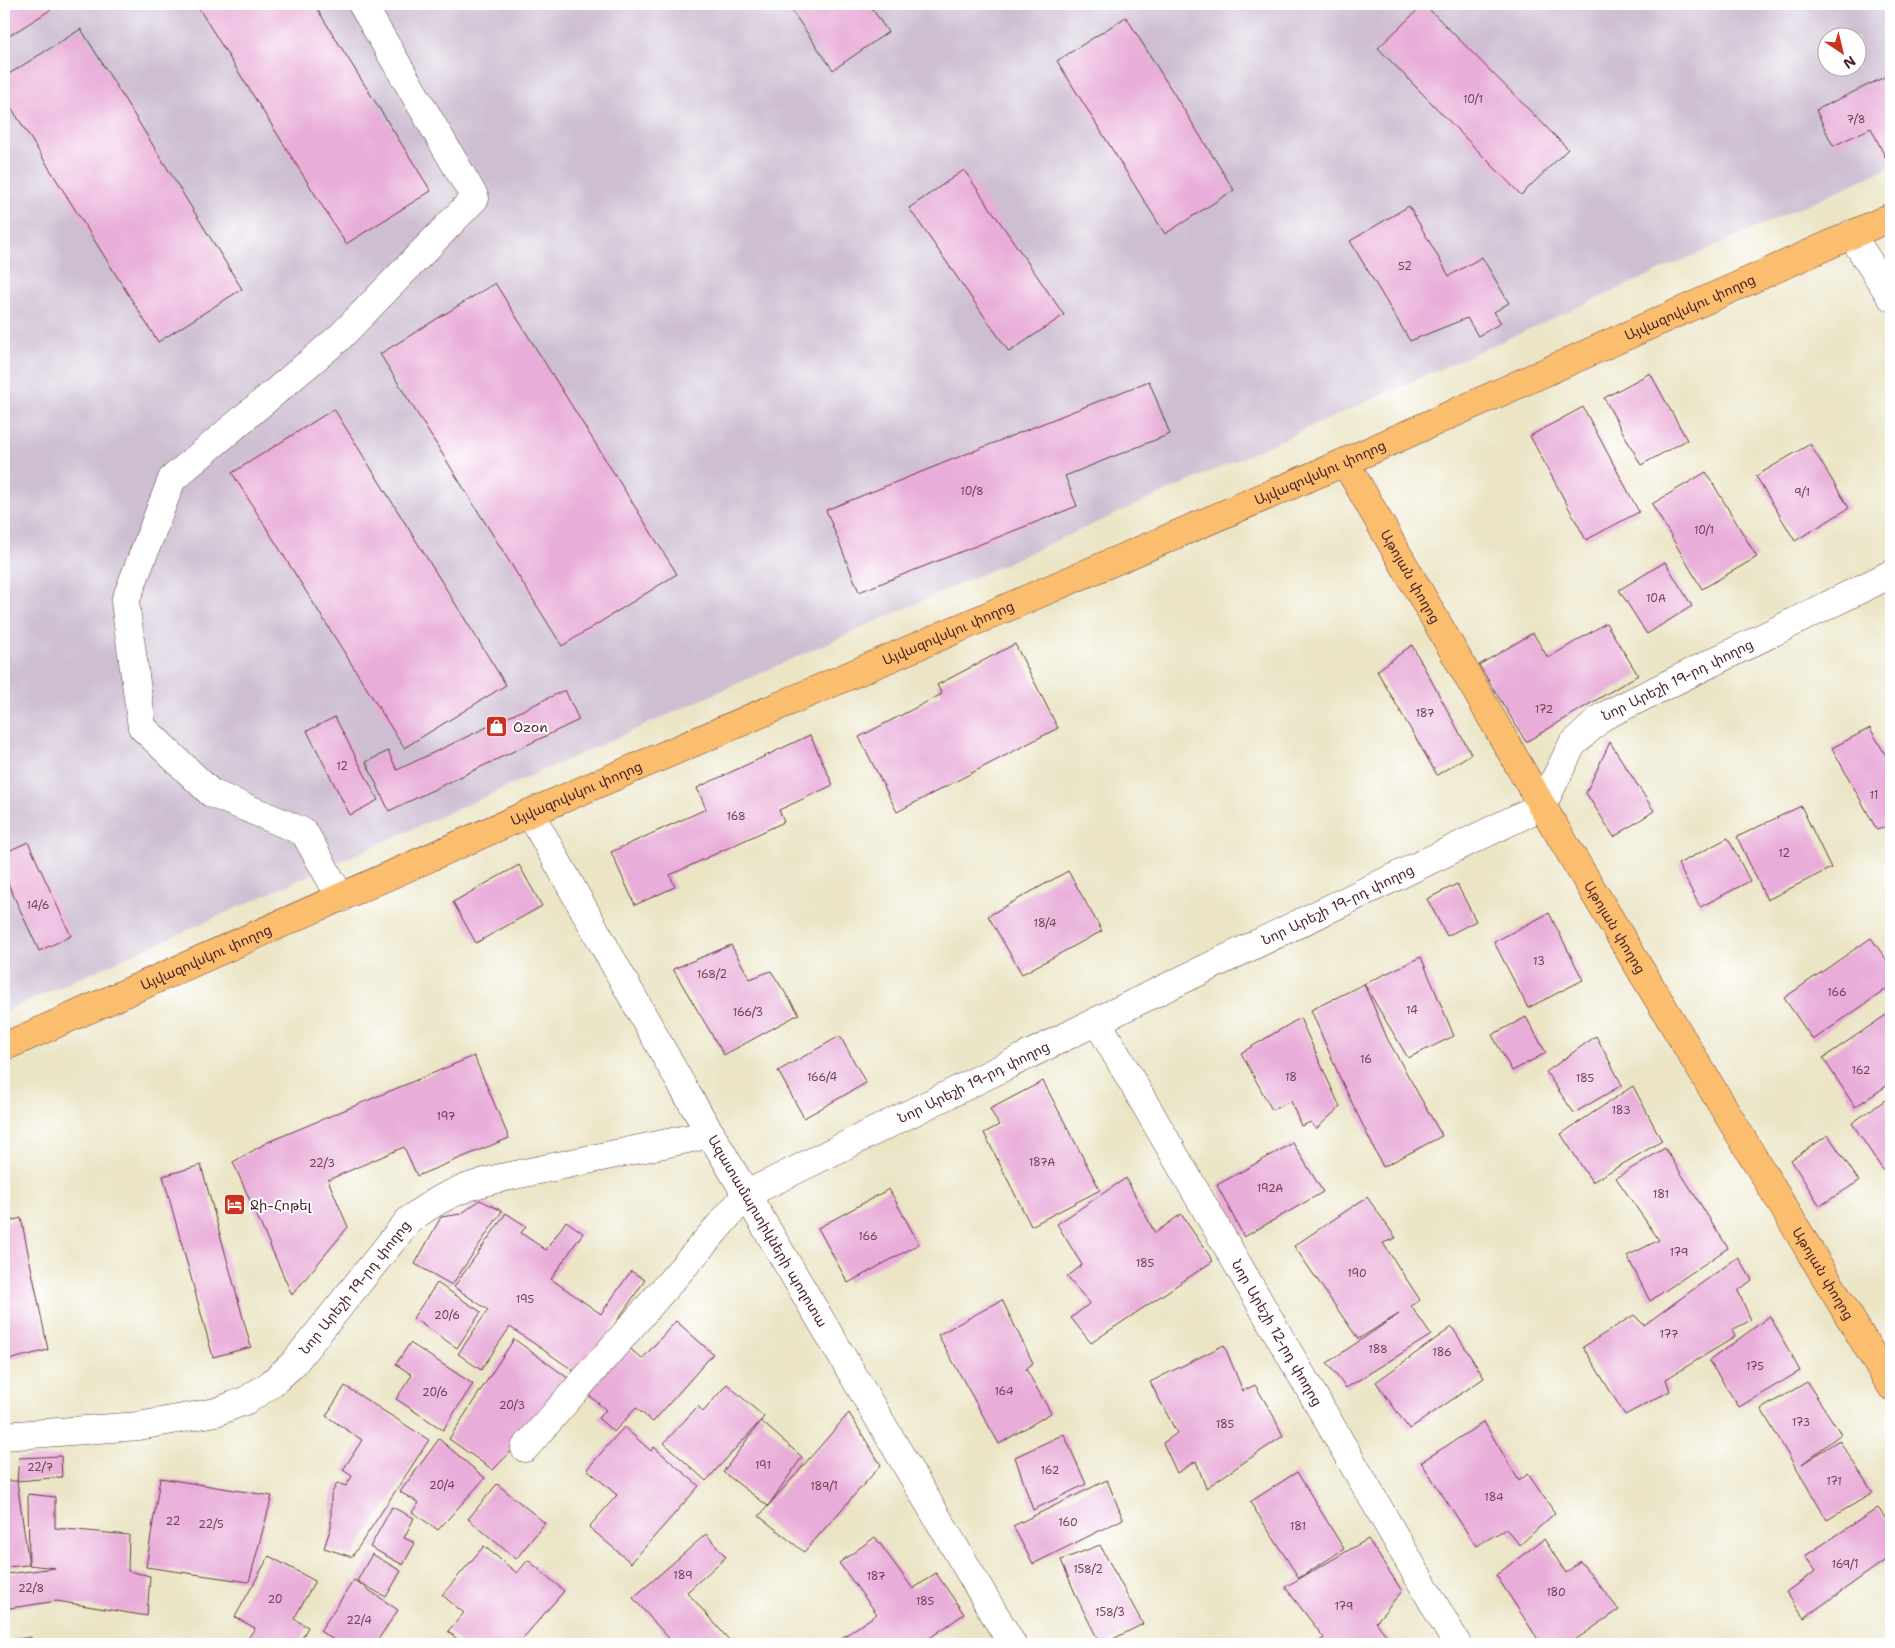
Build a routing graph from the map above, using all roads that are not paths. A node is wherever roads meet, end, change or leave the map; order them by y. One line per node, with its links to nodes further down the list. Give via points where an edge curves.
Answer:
1 (362, 4): 9 (street, via 475,198 340,337 172,480 124,602 142,727 211,793 304,832)
2 (1891, 217): 3 (main road, Այվազովսկու փողոց)
3 (1851, 234): 4 (street); 5 (main road, Այվազովսկու փողոց)
4 (1891, 297)
5 (1345, 462): 7 (main road, Աթոյան փողոց); 8 (main road, Այվազովսկու փողոց)
6 (1891, 574): 7 (street, Նոր Արեշի 19-րդ փողոց, via 1602,717 1572,745)
7 (1542, 806): 10 (street, Նոր Արեշի 19-րդ փողոց); 14 (main road, Աթոյան փողոց)
8 (530, 813): 9 (main road, Այվազովսկու փողոց); 12 (street, Ազատամարտիկների պողոտա)
9 (341, 898): 11 (main road, Այվազովսկու փողոց)
10 (1097, 1021): 13 (street, Նոր Արեշի 19-րդ փողոց); 18 (street, Նոր Արեշի 12-րդ փողոց)
11 (4, 1047)
12 (711, 1134): 13 (street, Ազատամարտիկների պողոտա); 15 (street, Նոր Արեշի 19-րդ փողոց, via 496,1179 461,1188 431,1203 408,1221 293,1364 247,1400 216,1412 139,1426)
13 (746, 1194): 16 (street); 17 (street, Ազատամարտիկների պողոտա)
14 (1891, 1386)
15 (4, 1436)
16 (525, 1448)
17 (1012, 1644)
18 (1457, 1644)

